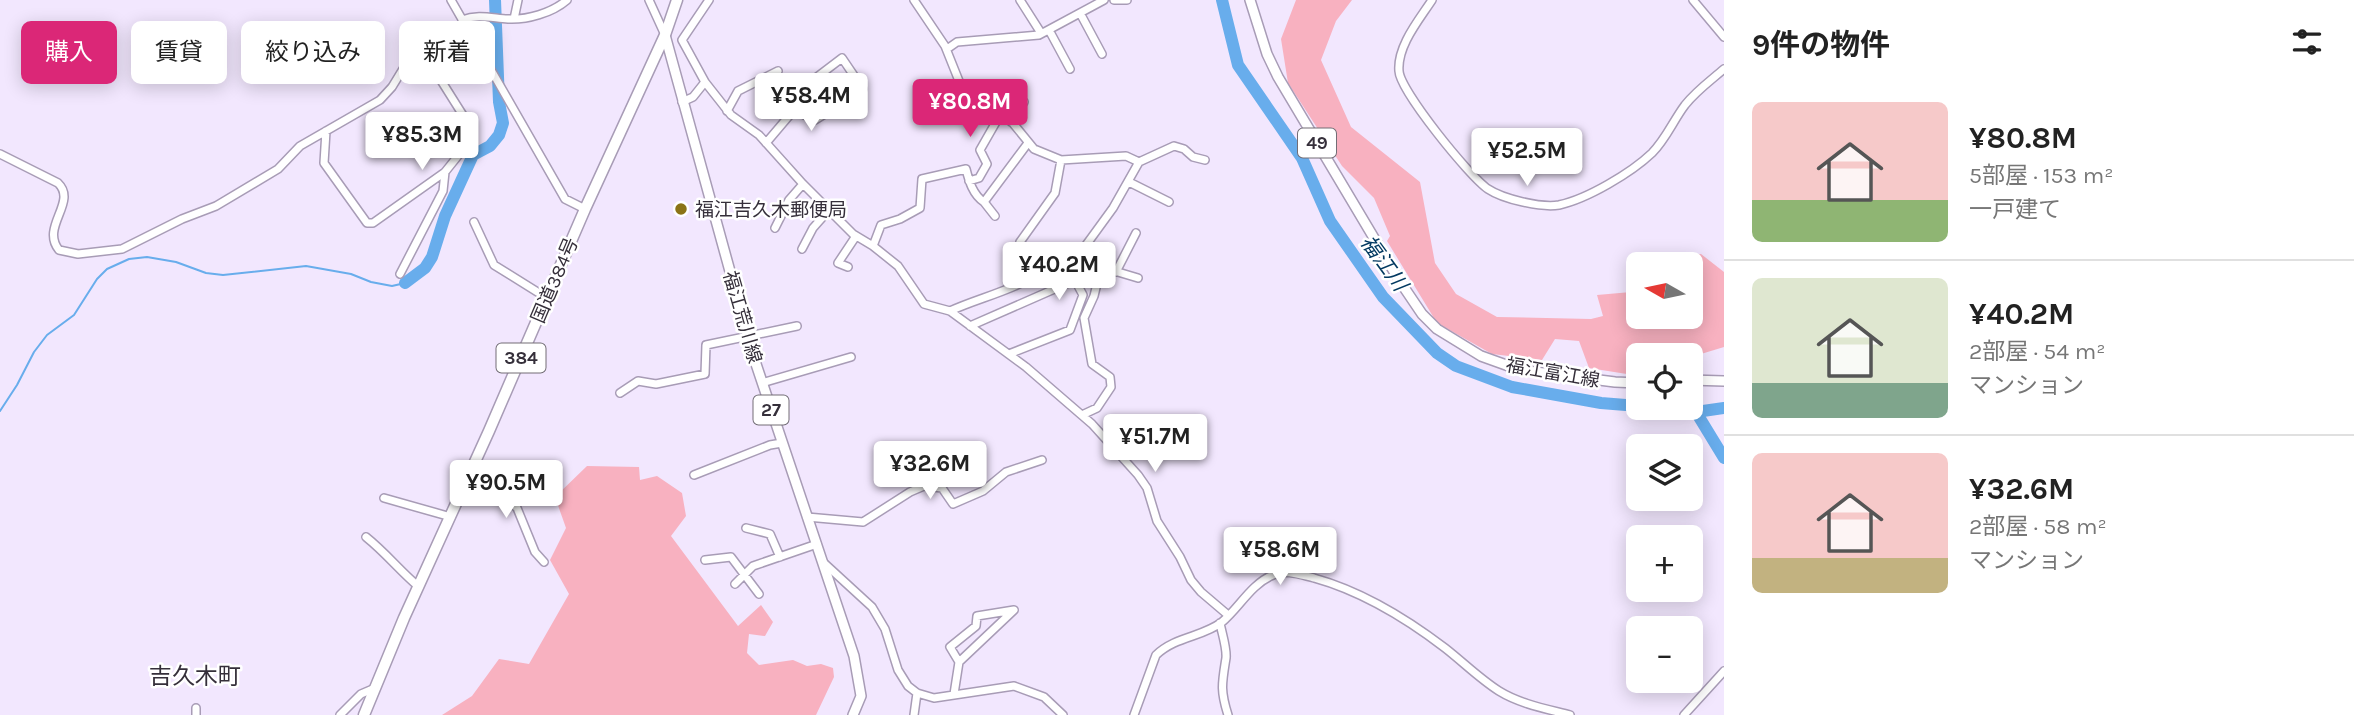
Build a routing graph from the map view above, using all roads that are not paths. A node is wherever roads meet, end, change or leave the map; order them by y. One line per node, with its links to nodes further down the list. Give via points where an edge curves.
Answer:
1 (451, 0): 19 (street)
2 (518, 0): 18 (street)
3 (552, 0): 16 (street)
4 (567, 0): 16 (street)
5 (649, 0): 21 (street)
6 (677, 0): 21 (highway, 国道384号 / 384)
7 (709, 0): 30 (street, via 682,40)
8 (914, 0): 23 (street)
9 (1020, 0): 20 (street)
10 (1104, 0): 17 (street)
11 (1114, 0): 12 (street)
12 (1127, 0)
13 (1250, 0): 78 (main road, 福江富江線 / 49, via 1278,77 1399,280 1429,322 1482,356 1510,367)
14 (1432, 0): 26 (street, via 1403,48 1402,83 1427,120 1486,188 1528,203 1561,204 1636,166 1664,138 1695,94)
15 (1693, 0): 22 (street)
16 (553, 9): 18 (street)
17 (1080, 13): 20 (street); 24 (street)
18 (514, 19): 19 (street, via 475,15)
19 (462, 20)
20 (1045, 32): 23 (street, via 957,42); 25 (street)
21 (665, 35): 33 (main road, 福江荒川線 / 27); 53 (highway, 国道384号 / 384)
22 (1724, 37)
23 (947, 49): 38 (street, via 971,104)
24 (1102, 54)
25 (1070, 68)
26 (1724, 69)
27 (778, 71): 36 (street, via 738,91)
28 (399, 76): 40 (street, via 380,100)
29 (495, 78): 53 (street, via 565,199)
30 (705, 82): 33 (street); 36 (street)
31 (443, 84): 47 (street, via 473,137)
32 (863, 89): 35 (street, via 842,58 796,93)
33 (682, 102): 73 (main road, 福江荒川線 / 27)
34 (1024, 102): 39 (street)
35 (794, 110): 37 (street, via 815,120); 41 (street)
36 (727, 111): 41 (street)
37 (828, 112)
38 (1000, 115): 39 (street); 48 (street, via 980,150 987,164 979,178)
39 (1011, 122): 42 (street)
40 (326, 131): 43 (street, via 300,146 278,169 216,206 122,249 78,254 60,250 52,237 64,188); 47 (street, via 324,163 367,223)
41 (766, 143): 50 (street)
42 (1028, 143): 44 (street); 51 (street)
43 (0, 154)
44 (1061, 160): 46 (street, via 1126,156); 63 (street, via 1055,194 1020,242)
45 (1205, 160): 46 (street, via 1174,146)
46 (1139, 162): 49 (street)
47 (445, 172): 67 (street, via 443,191)
48 (969, 181): 51 (street); 60 (street, via 966,169 922,179 920,208 881,225)
49 (1129, 182): 52 (street); 62 (street)
50 (803, 184): 54 (street); 57 (street)
51 (984, 202): 55 (street)
52 (1169, 202)
53 (585, 209): 69 (highway, 国道384号 / 384)
54 (829, 210): 59 (street); 61 (street)
55 (995, 216)
56 (474, 222): 69 (street, via 494,265)
57 (775, 228)
58 (1136, 233): 66 (street)
59 (856, 236): 60 (street); 64 (street, via 838,263)
60 (873, 246): 70 (street, via 898,266 924,304)
61 (802, 249)
62 (1080, 252): 63 (street); 65 (street)
63 (1050, 265): 70 (street, via 1018,284)
64 (848, 267)
65 (1101, 267): 66 (street); 81 (street, via 1084,326 1092,363 1110,377 1111,387 1097,408)
66 (1116, 272): 68 (street)
67 (400, 274)
68 (1138, 278)
69 (547, 298): 84 (highway, 国道384号 / 384)
70 (950, 311): 72 (street)
71 (797, 326): 73 (street)
72 (970, 326): 74 (street); 74 (street, via 1075,280 1083,295 1070,330)
73 (747, 335): 79 (main road, 福江荒川線 / 27); 80 (street, via 706,345 705,374 656,384 638,381)
74 (1009, 354): 81 (street)
75 (851, 357): 79 (street)
76 (1703, 380): 77 (main road)
77 (1724, 381)
78 (1626, 382)
79 (762, 383): 82 (main road, 福江荒川線 / 27)
80 (620, 393)
81 (1082, 415): 100 (street, via 1138,475 1157,521 1191,580)
82 (782, 443): 85 (street); 88 (main road, 福江荒川線 / 27)
83 (1042, 460): 88 (street, via 1006,472 983,491 953,504 942,488 924,486 863,522)
84 (471, 470): 87 (highway, 国道384号 / 384); 94 (street, via 517,508 535,552)
85 (694, 475)
86 (384, 499): 87 (street)
87 (451, 517): 98 (highway, 国道384号 / 384)
88 (807, 517): 91 (main road, 福江荒川線 / 27)
89 (746, 528): 92 (street, via 770,534)
90 (366, 537): 98 (street)
91 (817, 544): 92 (street); 95 (main road, 福江荒川線 / 27)
92 (780, 556): 96 (street, via 753,565)
93 (705, 560): 96 (street, via 731,557)
94 (544, 562)
95 (823, 562): 105 (street, via 872,607 885,629 898,670); 109 (main road, 福江荒川線 / 27, via 854,656 861,696)
96 (744, 574): 97 (street); 99 (street)
97 (735, 584)
98 (419, 587): 104 (highway, 国道384号 / 384)
99 (759, 594)
100 (1228, 615): 101 (street); 114 (street, via 1274,574 1294,573 1321,580 1412,625 1500,692)
101 (1220, 624): 112 (street, via 1180,639 1156,655); 113 (street, via 1226,657 1222,692)
102 (958, 662): 102 (street, via 1005,619 1014,610 977,616 976,626 950,647); 106 (street)
103 (1724, 671): 115 (street)
104 (375, 688): 107 (street, via 361,694); 108 (highway, 国道384号 / 384)
105 (917, 693): 106 (street, via 934,698); 110 (street)
106 (954, 694): 111 (street, via 1014,686 1044,697)
107 (340, 715)
108 (364, 715)
109 (853, 715)
110 (914, 715)
111 (1063, 715)
112 (1134, 715)
113 (1228, 715)
114 (1570, 715)
115 (1684, 715)

